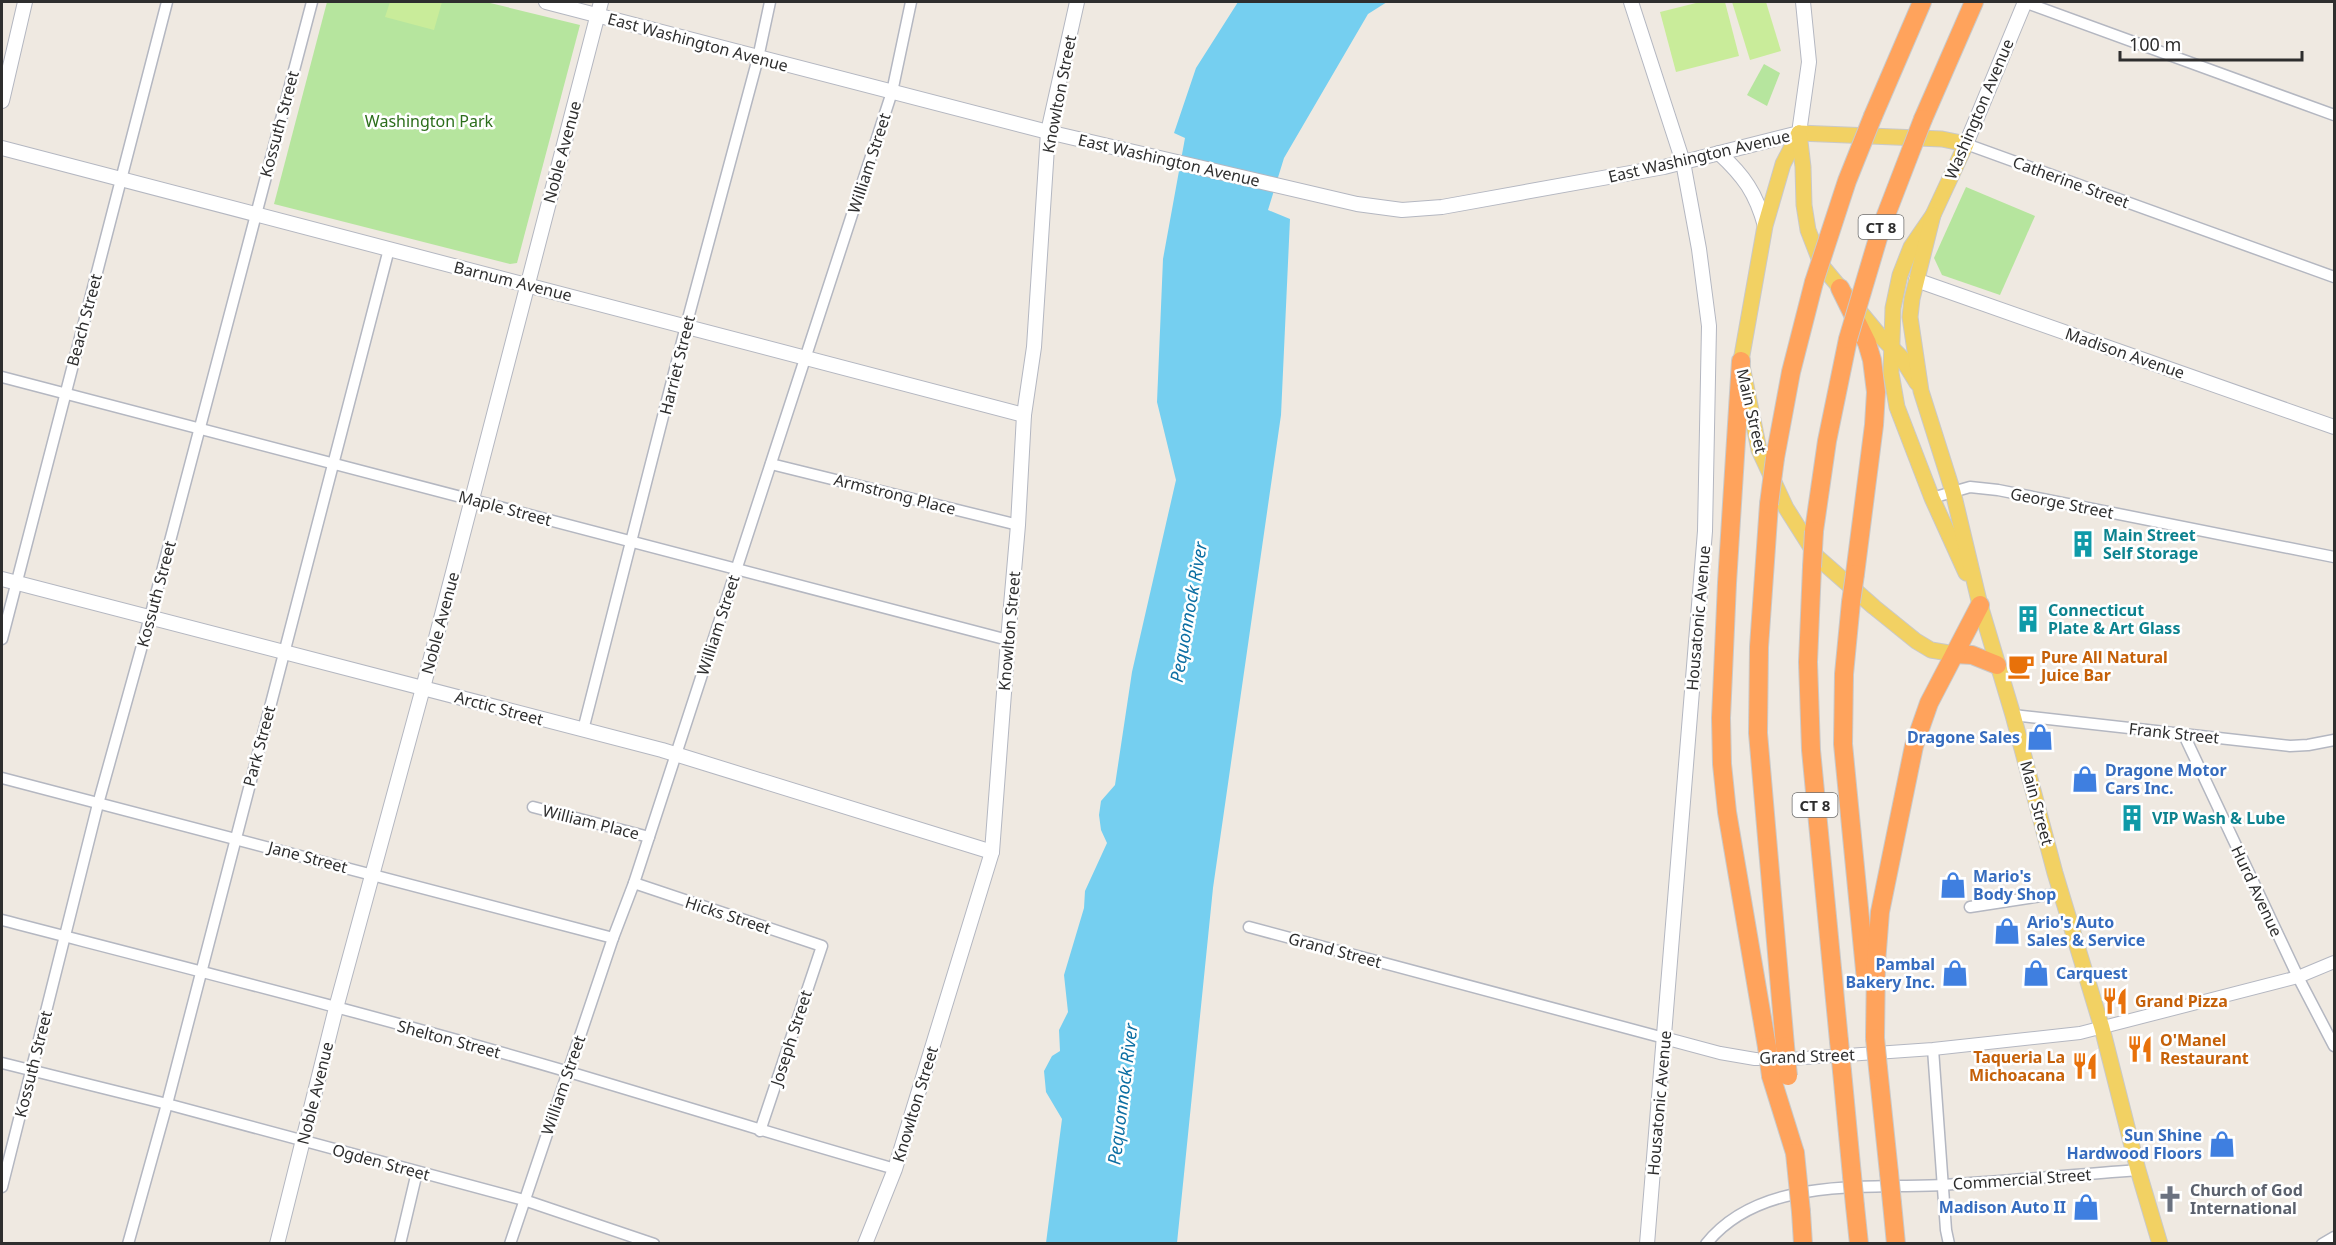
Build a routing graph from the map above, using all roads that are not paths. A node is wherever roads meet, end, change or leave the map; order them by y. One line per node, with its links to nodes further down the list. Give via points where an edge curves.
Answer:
1 (25, 2): 16 (main road)
2 (167, 2): 24 (street, Beach Street)
3 (312, 2): 25 (street, Kossuth Street)
4 (546, 2): 13 (main road, East Washington Avenue)
5 (770, 2): 14 (street, Harriet Street)
6 (911, 2): 15 (street, William Street)
7 (1077, 2): 18 (main road, Knowlton Street)
8 (1631, 2): 23 (main road, Housatonic Avenue)
9 (1803, 2): 19 (main road, Main Street, via 1809,62)
10 (1922, 2): 91 (highway, CT 8, bridge, via 1847,181 1814,282 1775,458 1759,647 1758,733)
11 (1974, 2): 115 (highway, CT 8, bridge, via 1881,228 1848,339 1814,531 1808,672 1812,772)
12 (2024, 2): 17 (street); 20 (main road, Washington Avenue)
13 (599, 8): 14 (main road, East Washington Avenue); 32 (main road, Noble Avenue)
14 (758, 58): 15 (main road, East Washington Avenue); 34 (street, Harriet Street)
15 (892, 92): 18 (main road, East Washington Avenue); 36 (street, William Street)
16 (2, 101)
17 (2334, 115)
18 (1048, 132): 23 (main road, East Washington Avenue, via 1357,204 1402,210 1442,207); 41 (main road, Knowlton Street, via 1034,347)
19 (1799, 133): 20 (main road, Catherine Street, via 1942,139); 22 (main road, East Washington Avenue); 27 (main road, Main Street, via 1783,164); 33 (main road, Main Street, via 1808,230 1822,266)
20 (1966, 144): 26 (main road, Washington Avenue); 30 (street, Catherine Street)
21 (2, 148): 24 (main road, Barnum Avenue)
22 (1719, 153): 23 (main road, East Washington Avenue); 27 (main road, Main Street, via 1742,175 1758,203)
23 (1683, 162): 88 (main road, Housatonic Avenue, via 1709,326 1709,410 1705,531)
24 (121, 179): 25 (main road, Barnum Avenue); 40 (street, Beach Street)
25 (255, 213): 28 (main road, Barnum Avenue); 43 (street, Kossuth Street)
26 (1933, 215): 29 (main road, Washington Avenue, via 1911,247); 31 (main road, Washington Avenue)
27 (1765, 226): 37 (main road, Main Street)
28 (389, 249): 32 (main road, Barnum Avenue); 44 (street, Park Street)
29 (1900, 275): 35 (main road, Main Street, via 1893,308)
30 (2334, 277)
31 (1916, 280): 39 (main road, Main Street, via 1910,317); 42 (main road, Madison Avenue)
32 (528, 284): 34 (main road, Barnum Avenue); 48 (main road, Noble Avenue)
33 (1840, 288): 35 (main road, Main Street); 89 (highway, bridge, via 1872,360 1875,392 1844,674 1843,744)
34 (686, 326): 36 (main road, Barnum Avenue); 50 (street, Harriet Street)
35 (1892, 348): 39 (main road, Main Street); 47 (main road, Main Street, via 1891,373 1897,407)
36 (805, 358): 41 (main road, Barnum Avenue); 45 (street, William Street)
37 (1741, 361): 60 (main road, Main Street, via 1759,450 1785,508 1817,557 1916,640 1931,650); 91 (highway, via 1727,583 1722,764 1727,812)
38 (2, 377): 40 (street, Maple Street)
39 (1921, 391): 46 (main road, Main Street)
40 (64, 394): 43 (street, Maple Street); 54 (street, Beach Street)
41 (1024, 415): 49 (main road, Knowlton Street)
42 (2334, 427)
43 (198, 429): 44 (street, Maple Street); 56 (street, Kossuth Street)
44 (332, 463): 48 (street, Maple Street); 59 (street, Park Street)
45 (771, 464): 49 (street, Armstrong Place); 52 (street, William Street)
46 (1953, 492): 47 (street, George Street); 51 (street, George Street, via 1970,488 1998,490); 55 (main road, Main Street)
47 (1932, 498): 55 (main road, Main Street)
48 (472, 500): 50 (street, Maple Street); 62 (main road, Noble Avenue)
49 (1018, 525): 58 (main road, Knowlton Street)
50 (632, 542): 52 (street, Maple Street); 64 (street, Harriet Street)
51 (2334, 557)
52 (735, 569): 58 (street, Maple Street); 67 (street, William Street)
53 (2, 579): 54 (main road, Arctic Street)
54 (16, 583): 56 (main road, Arctic Street); 57 (street, Beach Street)
55 (1980, 605): 60 (highway); 61 (main road, Main Street)
56 (150, 618): 59 (main road, Arctic Street); 69 (street, Kossuth Street)
57 (2, 639)
58 (1008, 640): 73 (main road, Knowlton Street)
59 (284, 652): 62 (main road, Arctic Street); 72 (street, Park Street)
60 (1955, 654): 61 (highway, via 1972,655); 89 (highway, via 1923,718 1901,807 1878,928)
61 (1998, 665): 63 (main road, Main Street)
62 (423, 688): 64 (main road, Arctic Street); 74 (main road, Noble Avenue)
63 (2013, 715): 65 (street, Frank Street); 76 (main road, Main Street)
64 (583, 729): 67 (main road, Arctic Street)
65 (2184, 735): 66 (street, Frank Street, via 2290,746); 85 (street, Hurd Avenue)
66 (2334, 740)
67 (677, 754): 71 (street, William Street); 73 (main road, Arctic Street)
68 (2, 778): 69 (street, Jane Street)
69 (98, 804): 72 (street, Jane Street); 80 (street, Kossuth Street)
70 (533, 807): 71 (street, William Place)
71 (649, 837): 75 (street, William Street)
72 (235, 838): 74 (street, Jane Street); 84 (street, Park Street)
73 (992, 852): 99 (main road, Knowlton Street)
74 (373, 874): 81 (street, Jane Street); 86 (main road, Noble Avenue)
75 (634, 884): 81 (street, William Street); 82 (street, Hicks Street)
76 (2061, 893): 77 (street); 87 (main road, Main Street)
77 (1970, 907)
78 (2, 920): 80 (street, Shelton Street)
79 (1249, 927): 88 (street, Grand Street)
80 (65, 936): 84 (street, Shelton Street); 94 (street, Kossuth Street)
81 (613, 938): 95 (street, William Street)
82 (822, 946): 97 (street, Joseph Street)
83 (2334, 962): 85 (street, Grand Street)
84 (201, 971): 86 (street, Shelton Street); 96 (street, Park Street)
85 (2298, 977): 87 (street, Grand Street); 90 (street, Hurd Avenue)
86 (336, 1008): 95 (street, Shelton Street); 98 (main road, Noble Avenue)
87 (2102, 1028): 92 (street, Grand Street); 100 (main road, Main Street)
88 (1664, 1038): 92 (street, Grand Street, via 1755,1059); 112 (main road, Housatonic Avenue)
89 (1875, 1038): 116 (highway, bridge)
90 (2334, 1046)
91 (1776, 1047): 114 (highway, bridge, via 1795,1153)
92 (1933, 1049): 102 (street)
93 (2, 1063): 94 (street, Ogden Street)
94 (32, 1071): 96 (street, Ogden Street); 103 (street, Kossuth Street)
95 (568, 1072): 97 (street, Shelton Street); 104 (street, William Street)
96 (167, 1104): 98 (street, Ogden Street); 106 (street, Park Street)
97 (760, 1131): 99 (street, Shelton Street)
98 (304, 1141): 101 (street, Ogden Street); 107 (main road, Noble Avenue)
99 (895, 1169): 111 (main road, Knowlton Street)
100 (2138, 1170): 102 (street, Commercial Street); 118 (main road, Main Street)
101 (417, 1172): 104 (street, Ogden Street); 108 (street)
102 (1942, 1185): 113 (street, Commercial Street, via 1815,1189 1738,1214); 117 (street)
103 (2, 1186)
104 (524, 1200): 109 (street, William Street); 110 (street, Ogden Street)
105 (2334, 1237): 119 (street)
106 (128, 1244)
107 (277, 1244)
108 (400, 1244)
109 (510, 1244)
110 (654, 1244)
111 (865, 1244)
112 (1647, 1244)
113 (1706, 1244)
114 (1803, 1244)
115 (1859, 1244)
116 (1896, 1244)
117 (1949, 1244)
118 (2160, 1244)
119 (2322, 1244)

